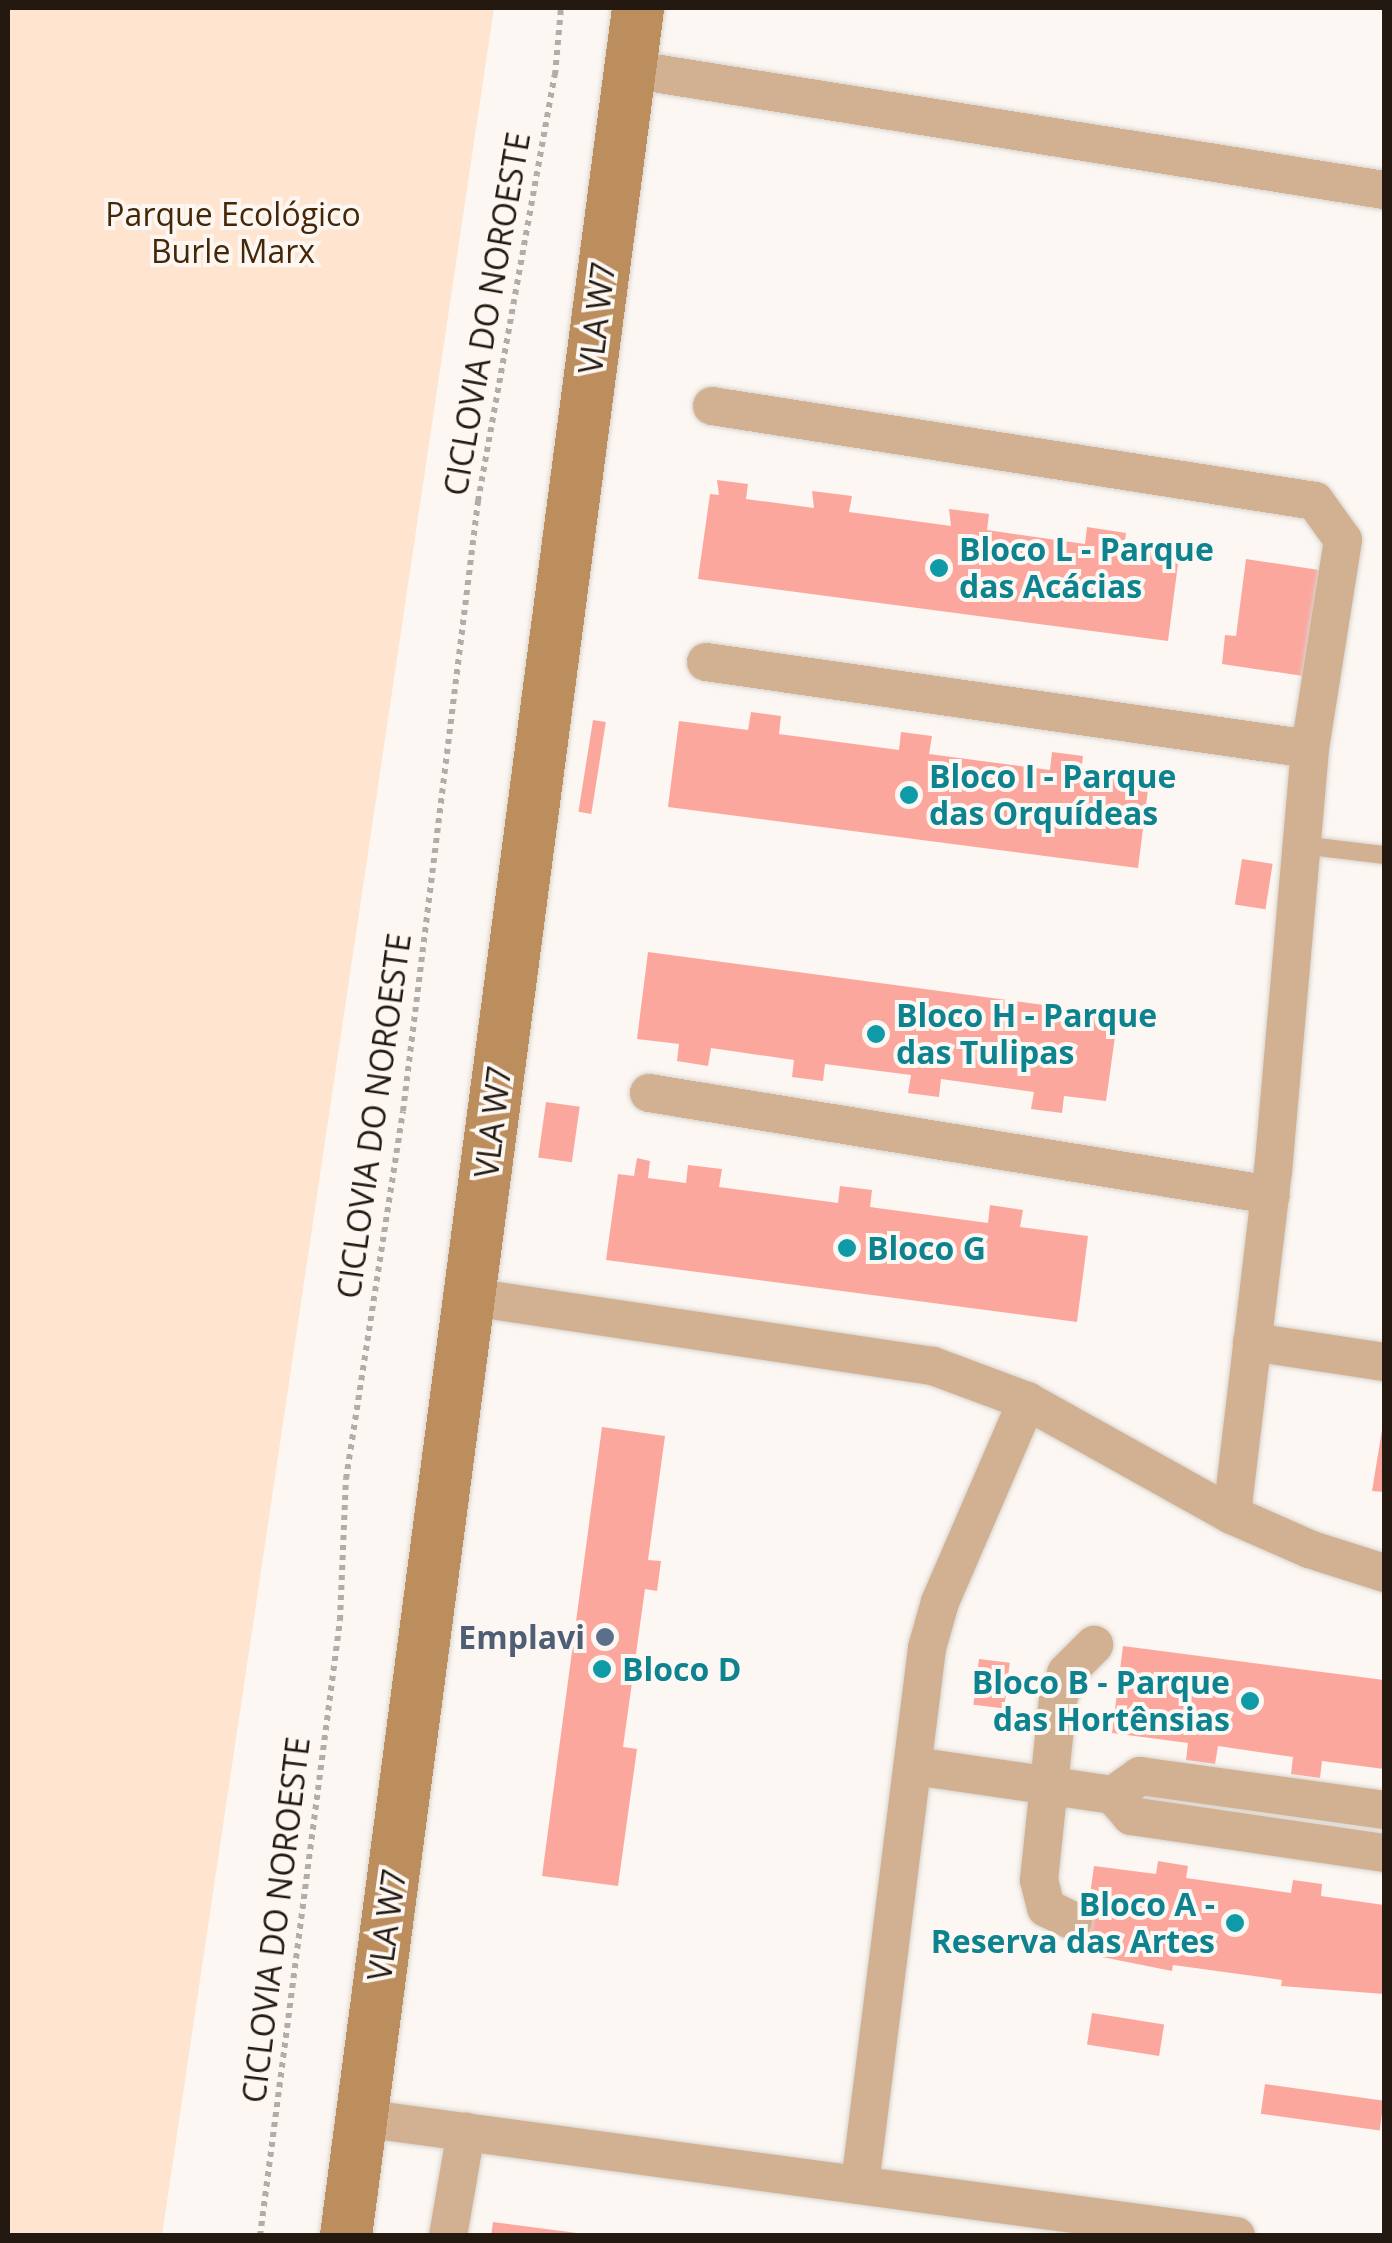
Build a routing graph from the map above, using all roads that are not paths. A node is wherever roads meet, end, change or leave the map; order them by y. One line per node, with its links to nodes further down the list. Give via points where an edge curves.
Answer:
1 (638, 8): 2 (main road, VLA W7)
2 (630, 69): 3 (street); 11 (main road, VLA W7)
3 (1384, 190)
4 (712, 406): 6 (street, via 1315,501 1344,540)
5 (706, 662): 6 (street)
6 (1310, 749): 7 (street)
7 (1301, 845): 8 (lane); 10 (street)
8 (1384, 855)
9 (649, 1093): 10 (street)
10 (1271, 1195): 12 (street)
11 (471, 1297): 14 (street, via 933,1366); 24 (main road, VLA W7)
12 (1252, 1342): 13 (street); 15 (street)
13 (1384, 1362)
14 (1027, 1401): 15 (street); 18 (street, via 940,1602 927,1648)
15 (1232, 1515): 16 (street, via 1308,1550)
16 (1384, 1573)
17 (1094, 1644): 19 (street, via 1066,1673)
18 (914, 1766): 19 (street); 26 (street)
19 (1050, 1786): 20 (street); 23 (street, via 1039,1880 1046,1908)
20 (1114, 1794): 21 (street, via 1140,1776); 22 (street, via 1131,1816)
21 (1384, 1810)
22 (1384, 1853)
23 (1074, 1921)
24 (361, 2118): 25 (street); 29 (main road, VLA W7)
25 (466, 2132): 26 (street); 30 (street)
26 (860, 2184): 27 (street)
27 (998, 2221): 28 (street)
28 (1068, 2224): 31 (street)
29 (346, 2236)
30 (448, 2236)
31 (1236, 2236)

